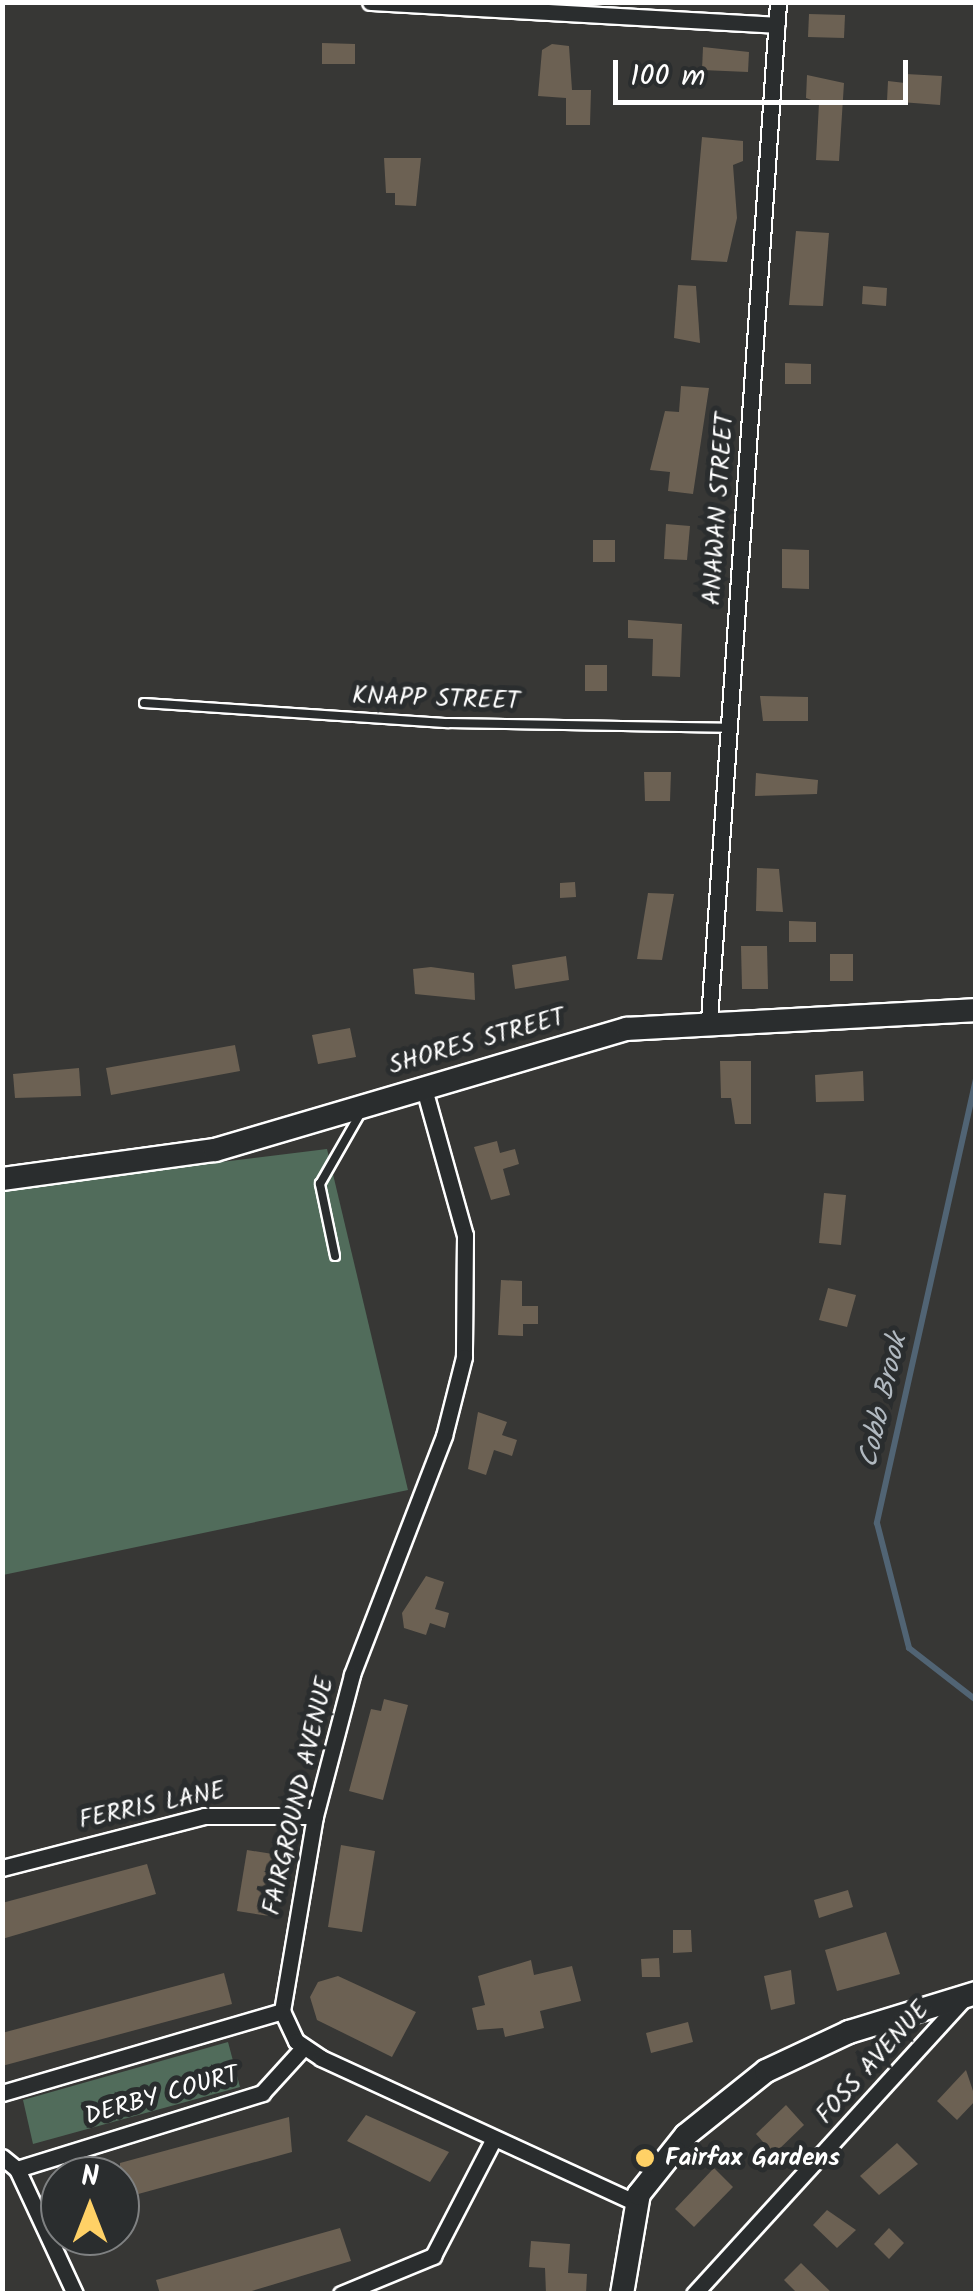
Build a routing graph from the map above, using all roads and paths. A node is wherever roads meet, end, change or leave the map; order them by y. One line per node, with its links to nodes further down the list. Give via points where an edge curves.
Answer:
1 (370, 2): 3 (street)
2 (778, 2): 4 (street, ANAWAN STREET)
3 (562, 10): 4 (street)
4 (776, 25): 6 (street, ANAWAN STREET)
5 (144, 703): 6 (lane, KNAPP STREET, via 448,723)
6 (727, 728): 8 (street, ANAWAN STREET)
7 (976, 1010): 8 (street, SHORES STREET)
8 (710, 1020): 9 (street, SHORES STREET, via 582,1039)
9 (423, 1085): 10 (street, SHORES STREET); 13 (street, FAIRGROUND AVENUE, via 465,1234 464,1356 444,1436 352,1676)
10 (364, 1104): 11 (street, SHORES STREET, via 181,1158); 12 (lane, via 320,1184)
11 (2, 1178)
12 (335, 1256)
13 (315, 1816): 14 (street, FERRIS LANE, via 204,1816); 16 (street, FAIRGROUND AVENUE)
14 (2, 1868)
15 (971, 1994): 22 (street, via 849,2032 766,2071 686,2134); 26 (street, FOSS AVENUE)
16 (282, 2011): 17 (street); 18 (street, DERBY COURT)
17 (304, 2048): 19 (street); 21 (street, DERBY COURT, via 262,2092)
18 (2, 2093)
19 (492, 2142): 22 (street); 24 (street, via 433,2256)
20 (2, 2158): 21 (street)
21 (17, 2169): 23 (street)
22 (640, 2194): 25 (street)
23 (76, 2294)
24 (341, 2294)
25 (622, 2294)
26 (694, 2294)

